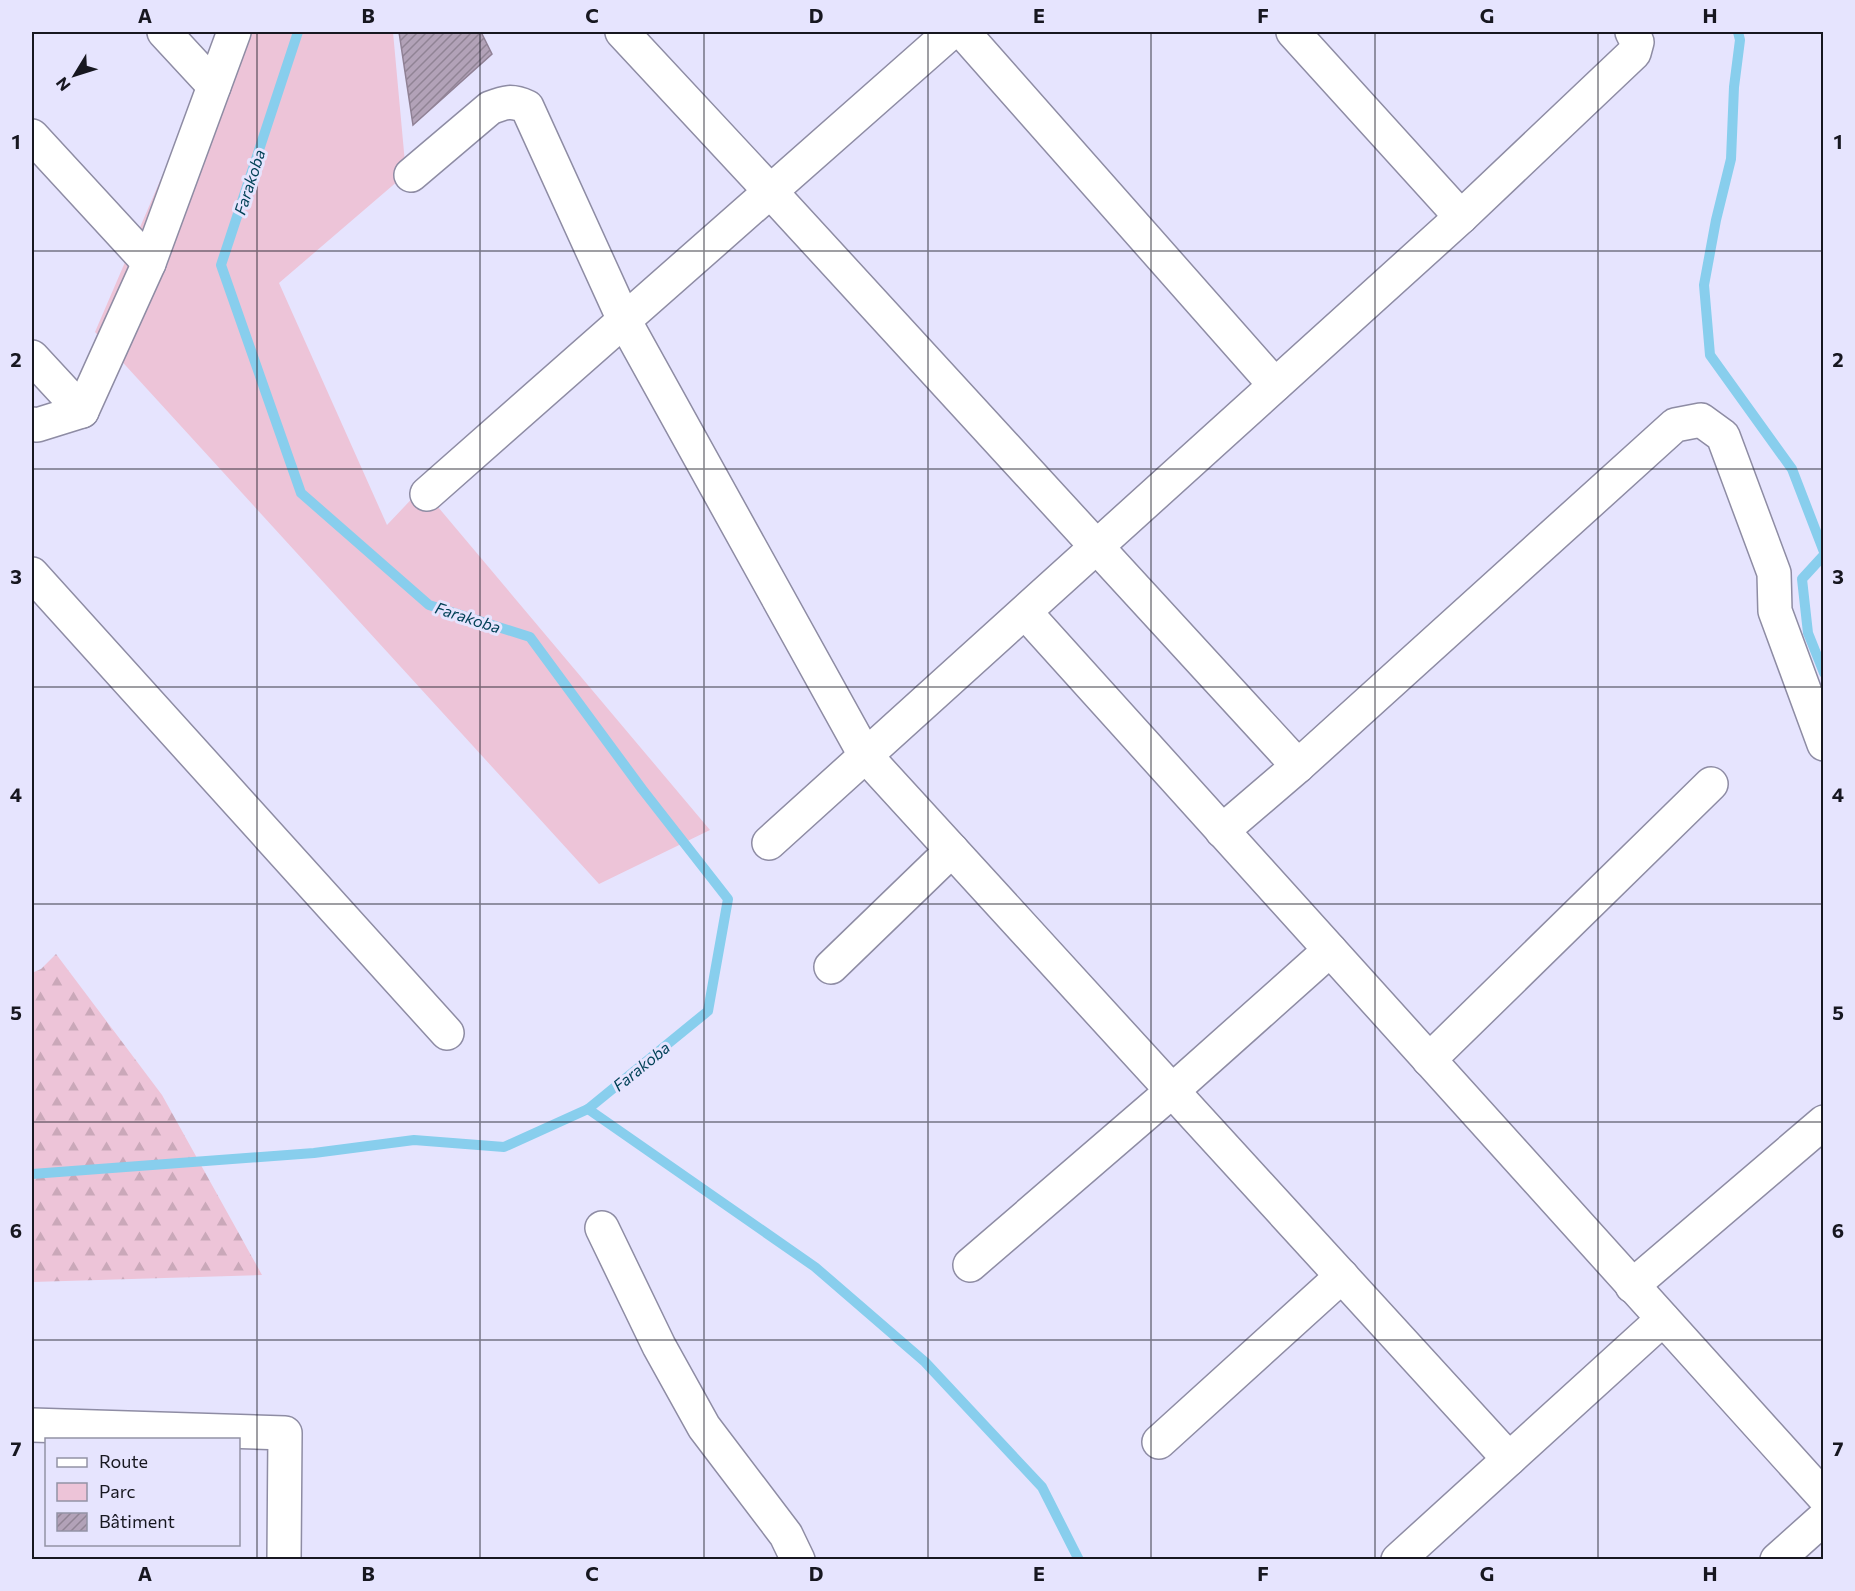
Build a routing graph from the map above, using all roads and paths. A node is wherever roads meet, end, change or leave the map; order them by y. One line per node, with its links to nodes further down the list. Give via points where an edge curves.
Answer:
1 (164, 32): 8 (street)
2 (234, 32): 8 (street)
3 (622, 32): 11 (street)
4 (951, 32): 11 (street)
5 (963, 32): 16 (street)
6 (1293, 32): 12 (street)
7 (1632, 32): 12 (street, via 1637,42 1634,53)
8 (214, 86): 13 (street)
9 (32, 136): 13 (street)
10 (411, 176): 14 (street, via 490,108 516,102 527,107)
11 (770, 191): 14 (street); 20 (street)
12 (1461, 217): 16 (street)
13 (149, 262): 17 (street)
14 (624, 320): 19 (street); 24 (street)
15 (32, 357): 17 (street)
16 (1275, 385): 20 (street)
17 (82, 411): 18 (street)
18 (32, 424)
19 (427, 494)
20 (1096, 546): 22 (street); 25 (street)
21 (32, 574): 32 (street)
22 (1024, 612): 24 (street); 27 (street)
23 (1824, 744): 25 (street, via 1775,611 1774,573 1723,436 1701,420 1675,425)
24 (865, 756): 28 (street); 29 (street)
25 (1298, 766): 27 (street)
26 (1711, 783): 33 (street)
27 (1222, 831): 30 (street)
28 (769, 843)
29 (952, 850): 31 (street); 34 (street)
30 (1330, 950): 33 (street); 34 (street)
31 (831, 967)
32 (447, 1033)
33 (1429, 1060): 39 (street)
34 (1172, 1091): 37 (street); 38 (street)
35 (1824, 1122): 39 (street)
36 (602, 1228): 47 (street, via 659,1346 704,1427 786,1535)
37 (970, 1265)
38 (1342, 1276): 42 (street); 43 (street)
39 (1632, 1286): 40 (street)
40 (1663, 1319): 43 (street); 44 (street)
41 (32, 1425): 46 (street, via 285,1433)
42 (1159, 1442)
43 (1509, 1459): 48 (street)
44 (1824, 1497)
45 (1824, 1518): 49 (street)
46 (284, 1560)
47 (798, 1560)
48 (1398, 1560)
49 (1778, 1560)

